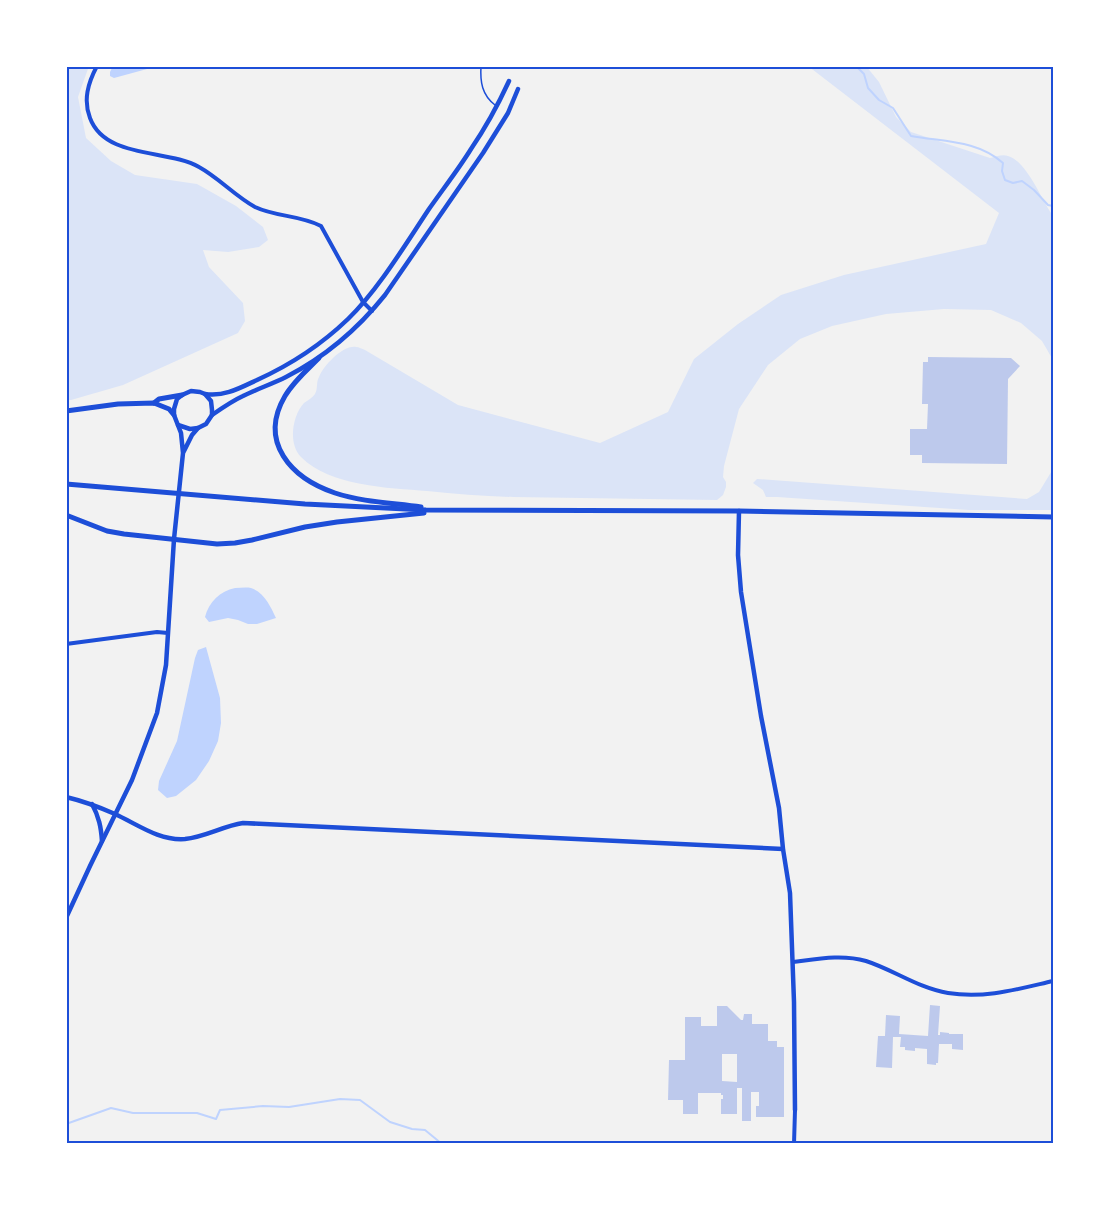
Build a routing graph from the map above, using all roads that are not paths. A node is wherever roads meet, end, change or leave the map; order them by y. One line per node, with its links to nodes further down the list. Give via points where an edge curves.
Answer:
1 (97, 66): 6 (street, via 90,79 87,110 99,134 118,145 199,166 258,208 321,226)
2 (481, 66): 5 (lane, via 484,93)
3 (509, 81): 5 (street)
4 (518, 89): 7 (street, via 483,153)
5 (497, 106): 6 (street, via 472,149)
6 (363, 302): 7 (street); 9 (street, via 328,338 289,365 230,393)
7 (373, 311): 8 (street)
8 (319, 358): 14 (street); 19 (main road, via 295,382 278,412 276,442 282,456 312,483 336,493)
9 (205, 394): 10 (street, via 191,391); 14 (street, via 211,401)
10 (182, 395): 11 (main road); 13 (street, via 175,404)
11 (154, 403): 12 (main road); 13 (main road)
12 (66, 411)
13 (174, 415): 15 (street)
14 (212, 415): 16 (street)
15 (178, 425): 16 (street); 17 (street)
16 (198, 428): 17 (street)
17 (183, 453): 23 (street)
18 (66, 484): 19 (main road, via 304,504)
19 (449, 510): 20 (main road); 23 (main road, via 337,522 235,543)
20 (739, 511): 22 (main road); 30 (street, via 741,592)
21 (66, 515): 23 (main road, via 107,531)
22 (1053, 518)
23 (174, 539): 24 (street)
24 (168, 633): 25 (street); 28 (street, via 157,713)
25 (66, 644)
26 (66, 797): 27 (street)
27 (92, 804): 28 (street); 29 (street, via 101,826)
28 (116, 815): 29 (street); 30 (street, via 153,833 183,839 243,823)
29 (102, 842): 31 (street)
30 (783, 849): 32 (street, via 790,893)
31 (66, 918)
32 (793, 962): 33 (street, via 850,958 931,989 961,994 994,994); 34 (street)
33 (1053, 981)
34 (795, 1110): 35 (street)
35 (794, 1144)

